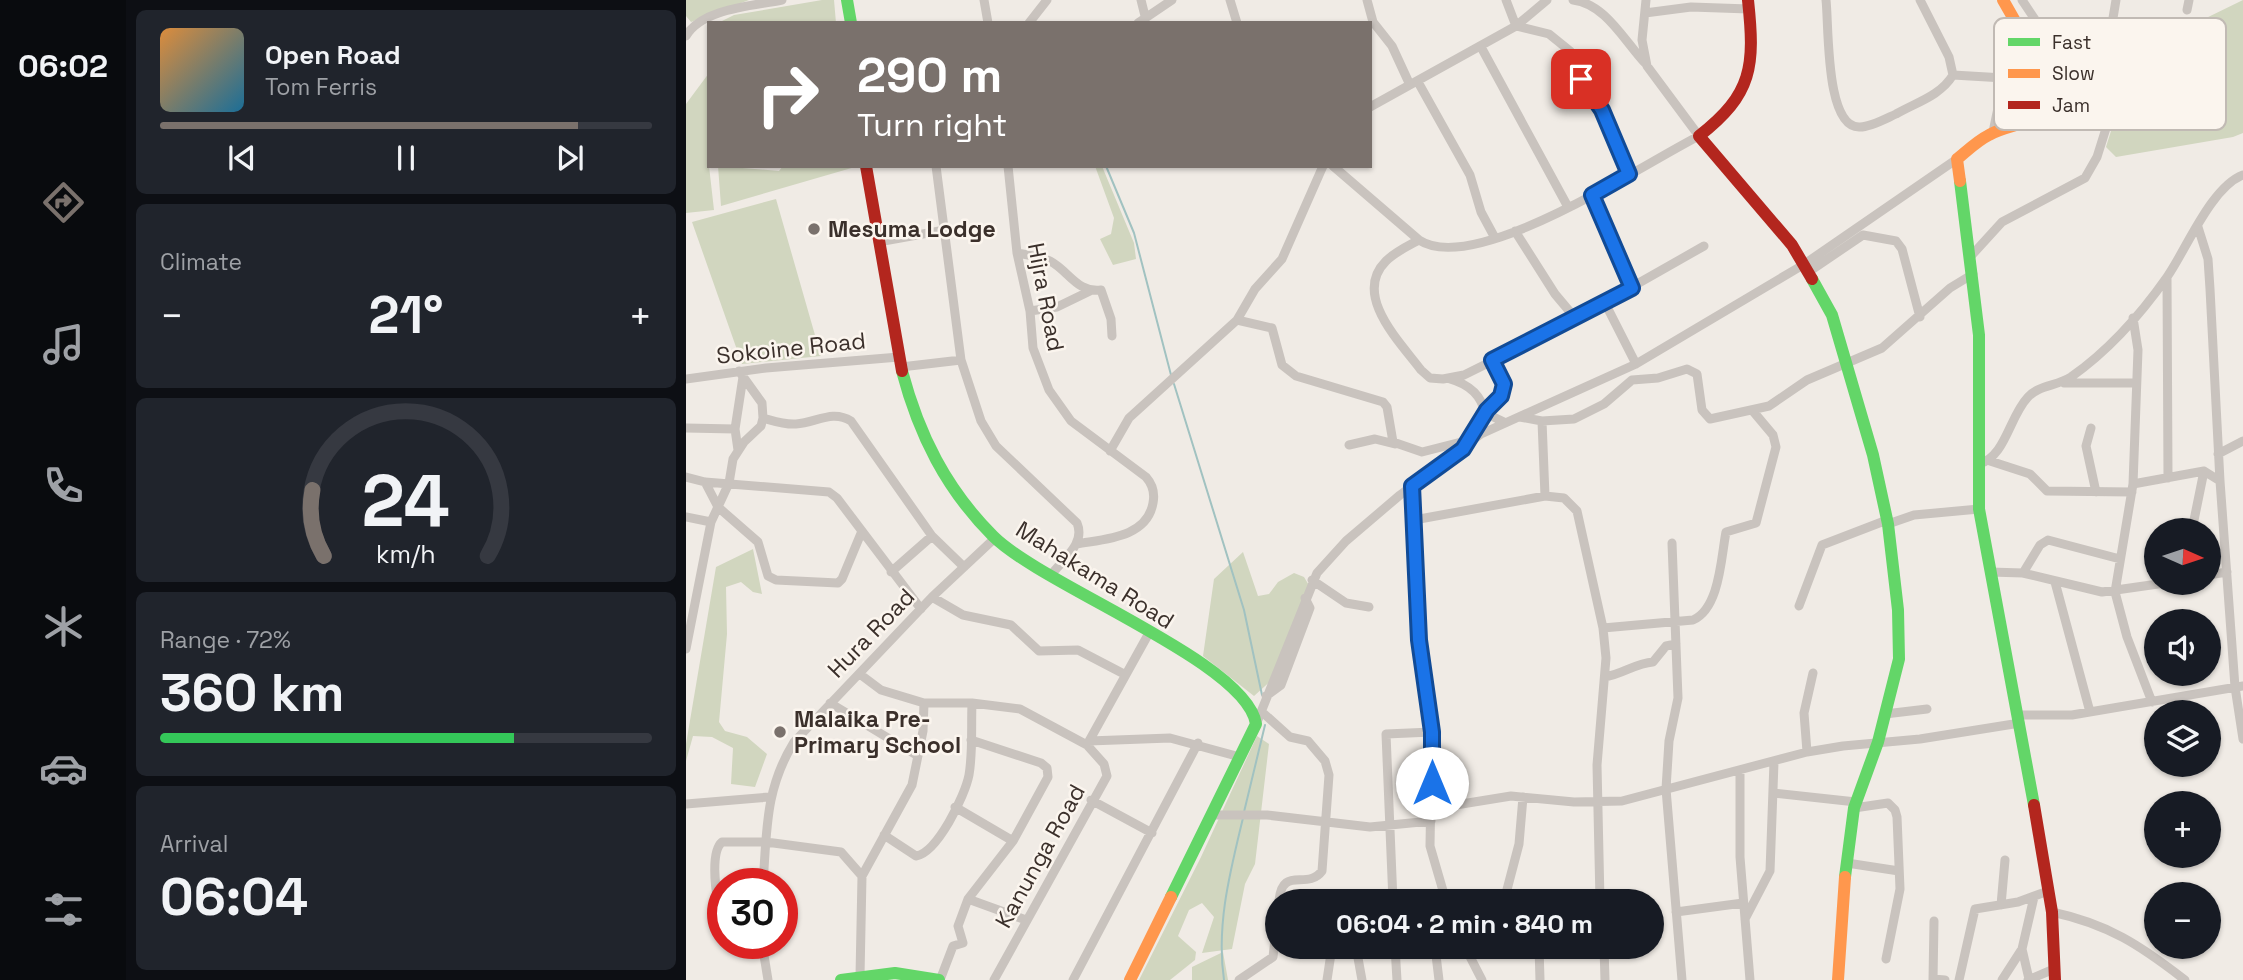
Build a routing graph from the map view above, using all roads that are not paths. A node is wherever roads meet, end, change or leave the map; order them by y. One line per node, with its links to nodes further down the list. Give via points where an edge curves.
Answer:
1 (782, 0): 20 (street)
2 (847, 0): 28 (street)
3 (984, 0): 29 (street)
4 (1047, 0): 30 (street)
5 (1142, 0): 27 (street)
6 (1172, 0): 27 (street)
7 (1230, 0): 31 (street)
8 (1367, 0): 38 (street, via 1373,23)
9 (1506, 0): 32 (street)
10 (1547, 0): 32 (street)
11 (1573, 0): 19 (street)
12 (1646, 0): 23 (street)
13 (1826, 0): 36 (street, via 1833,90 1847,124 1860,128 1889,117 1944,90)
14 (1920, 0): 36 (street, via 1949,57)
15 (2003, 0): 24 (street)
16 (2022, 0): 25 (street)
17 (2116, 0): 26 (street)
18 (2189, 0): 22 (street)
19 (1587, 1): 35 (street, via 1603,12)
20 (757, 2): 33 (street, via 723,12)
21 (1749, 4): 23 (street); 44 (street, via 1753,41 1750,75 1742,97 1722,120)
22 (2187, 10)
23 (1646, 13): 35 (street, via 1642,40)
24 (2013, 18)
25 (2034, 18)
26 (2113, 18)
27 (1141, 20)
28 (851, 21)
29 (988, 21)
30 (1031, 21)
31 (1236, 21)
32 (1516, 26): 34 (street); 51 (street, via 1549,34 1570,51)
33 (686, 36)
34 (1481, 47): 38 (street); 54 (street)
35 (1647, 66): 44 (street)
36 (1952, 75): 37 (street)
37 (1994, 77)
38 (1414, 83): 39 (street); 58 (street, via 1471,176 1480,212)
39 (1372, 106)
40 (1994, 127): 43 (street)
41 (1999, 130): 43 (street)
42 (2106, 130): 63 (street, via 2085,178 2002,222)
43 (1993, 132): 45 (street)
44 (1699, 136): 51 (street); 64 (street, via 1792,245)
45 (1957, 159): 63 (street); 64 (street)
46 (866, 168): 60 (street, Mahakama Road)
47 (936, 168): 56 (street)
48 (1008, 168): 62 (street, Hijra Road)
49 (1322, 168): 74 (street, via 1282,259 1255,289)
50 (1335, 168): 59 (street)
51 (1629, 174): 53 (street)
52 (2243, 175): 55 (street, via 2229,183)
53 (1592, 195): 54 (street); 67 (street)
54 (1568, 207): 57 (street)
55 (2198, 227): 66 (street); 102 (street, via 2209,269)
56 (945, 230): 60 (street); 76 (street)
57 (1515, 231): 58 (street); 73 (street)
58 (1495, 238): 59 (street, via 1459,248 1435,248)
59 (1419, 240): 82 (street, via 1380,268 1374,282 1376,303 1421,370 1430,378)
60 (878, 242): 79 (street, Mahakama Road)
61 (1704, 246): 67 (street)
62 (1017, 253): 68 (street, via 1053,263); 70 (street, Hijra Road)
63 (1971, 256): 65 (street)
64 (1805, 269): 71 (street, via 1863,236 1896,241); 78 (street, via 1832,315); 80 (street)
65 (1973, 274): 71 (street, via 1950,288); 103 (street)
66 (2167, 278): 72 (street); 106 (street)
67 (1632, 288): 69 (street)
68 (1090, 291): 70 (street, via 1058,307); 75 (street, via 1101,290)
69 (1605, 303): 73 (street); 80 (street)
70 (1030, 311): 101 (street, Hijra Road, via 1033,348 1049,390 1071,421)
71 (1920, 317): 78 (street, via 1882,348)
72 (2133, 318): 84 (street, via 2108,347); 85 (street, via 2138,335)
73 (1576, 319): 77 (street)
74 (1237, 320): 98 (street, via 1272,328 1282,365 1296,376 1382,402 1393,442); 101 (street, via 1129,418)
75 (1112, 336)
76 (961, 360): 79 (street, Sokoine Road); 125 (street, via 987,434 1077,523)
77 (1492, 360): 82 (street); 87 (street, via 1504,384 1501,396)
78 (1846, 361): 86 (street, via 1769,406); 120 (street)
79 (900, 362): 81 (street, Sokoine Road); 123 (street, Mahakama Road, via 915,417 935,459)
80 (1636, 365): 88 (street)
81 (741, 374): 83 (street, Sokoine Road); 89 (street, via 762,402); 94 (street)
82 (1448, 378): 87 (street, via 1475,392)
83 (686, 379)
84 (2062, 383): 85 (street); 103 (street, via 2036,391 2025,400)
85 (2136, 383): 111 (street)
86 (1752, 410): 90 (street, via 1707,417 1698,374 1687,369 1632,380 1604,404 1574,419); 142 (street, via 1776,441 1756,523 1728,530 1710,602 1700,617)
87 (1485, 413): 91 (street); 95 (street)
88 (1518, 417): 90 (street); 91 (street)
89 (763, 418): 100 (street); 122 (street, via 792,424 829,416 851,421)
90 (1542, 421): 113 (street)
91 (1504, 422): 99 (street)
92 (686, 428): 94 (street)
93 (2091, 428): 112 (street, via 2087,446)
94 (735, 429): 100 (street)
95 (1469, 440): 98 (street, via 1422,452); 99 (street)
96 (2243, 440): 102 (street)
97 (1349, 445): 98 (street, via 1376,439)
98 (1400, 445)
99 (1463, 449): 110 (street)
100 (738, 450): 109 (street)
101 (1110, 451): 125 (street, Hijra Road, via 1152,484 1151,509 1142,524 1128,534)
102 (2218, 454): 107 (street)
103 (1984, 463): 112 (street, via 2030,474 2047,491); 115 (street)
104 (2204, 471): 106 (street); 107 (street); 117 (street)
105 (686, 477): 108 (street)
106 (2168, 478): 111 (street)
107 (2220, 481): 130 (street)
108 (705, 482): 109 (street); 114 (street)
109 (729, 483): 114 (street); 121 (street, via 801,492 822,490 837,498)
110 (1412, 486): 118 (street); 134 (street, via 1328,559)
111 (2133, 488): 112 (street); 126 (street)
112 (2096, 492)
113 (1545, 496): 118 (street); 143 (street, via 1564,498 1577,511)
114 (718, 507): 119 (street); 121 (street, via 758,542 765,571 776,580 838,583)
115 (1979, 509): 120 (street); 129 (street)
116 (686, 517): 119 (street)
117 (2194, 518)
118 (1414, 520): 163 (street, via 1419,640)
119 (711, 522): 146 (street)
120 (1888, 522): 139 (street, via 1822,545); 160 (street, via 1900,637)
121 (862, 531): 128 (street)
122 (932, 536): 127 (street); 128 (street)
123 (995, 538): 127 (street, Hura Road); 133 (street, Mahakama Road)
124 (1672, 543): 142 (street)
125 (1077, 544): 133 (street)
126 (2120, 559): 131 (street, via 2048,540); 137 (street)
127 (964, 567): 138 (street, Hura Road)
128 (891, 572): 141 (street)
129 (1990, 572): 131 (street); 162 (street)
130 (2227, 572): 132 (street); 151 (street)
131 (2023, 573): 135 (street)
132 (2221, 573)
133 (1051, 575): 144 (street, Mahakama Road)
134 (1312, 580): 140 (street, via 1346,603); 161 (street)
135 (2055, 582): 137 (street); 159 (street)
136 (2144, 587): 137 (street)
137 (2115, 592): 152 (street)
138 (932, 597): 141 (street, Hura Road); 148 (street, via 963,615 1010,625 1039,651 1078,650)
139 (1799, 606)
140 (1369, 607)
141 (921, 609): 149 (street, Hura Road)
142 (1674, 622): 143 (street); 145 (street)
143 (1603, 628): 150 (street)
144 (1149, 633): 148 (street); 161 (street, Mahakama Road, via 1231,684)
145 (1676, 644): 150 (street, via 1666,646 1653,662); 174 (street, via 1678,698)
146 (686, 649)
147 (1813, 673): 169 (street, via 1804,713)
148 (1124, 674): 167 (street)
149 (860, 675): 154 (street, Kanunga Road, via 881,690); 157 (street, Hura Road)
150 (1605, 677): 179 (street, via 1598,734)
151 (2239, 686): 153 (street); 164 (street)
152 (2151, 700)
153 (2163, 700)
154 (924, 703): 155 (street, Kanunga Road); 170 (street)
155 (972, 703): 165 (street); 167 (street, Kanunga Road, via 1020,709)
156 (2144, 703): 159 (street)
157 (830, 704): 170 (street); 176 (street, Hura Road, via 794,742 778,768)
158 (1927, 709): 160 (street)
159 (2090, 712): 162 (street)
160 (1885, 715): 166 (street)
161 (1259, 718): 171 (street); 185 (street, via 1318,749 1329,775)
162 (2019, 719): 166 (street, via 1920,739); 203 (street)
163 (1432, 732): 183 (street); 187 (street, via 1386,734)
164 (2243, 739)
165 (971, 740): 182 (street, via 968,779); 190 (street, via 1047,768 1047,784)
166 (1878, 742): 169 (street); 181 (street)
167 (1088, 743): 168 (street, via 1170,737); 178 (street, Kanunga Road, via 1107,776)
168 (1198, 743): 171 (street); 188 (street)
169 (1807, 752): 172 (street)
170 (918, 756): 189 (street, via 912,785)
171 (1240, 757): 184 (street)
172 (1774, 762): 173 (street); 175 (street)
173 (1740, 771): 174 (street); 206 (street)
174 (1666, 789): 179 (street); 208 (street)
175 (1774, 793): 181 (street); 210 (street, via 1770,871)
176 (769, 797): 180 (street); 191 (street, Hura Road)
177 (1523, 797): 179 (street); 183 (street); 201 (street)
178 (1091, 800): 188 (street); 211 (street, Kanunga Road)
179 (1598, 803): 202 (street)
180 (686, 804)
181 (1855, 805): 193 (street); 196 (street, via 1888,803 1895,810)
182 (955, 807): 189 (street, via 942,834 920,856 912,856); 190 (street)
183 (1431, 810): 186 (street)
184 (1211, 814): 185 (street); 232 (street)
185 (1327, 820): 187 (street, via 1370,827); 198 (street, via 1320,874 1284,883)
186 (1431, 821): 187 (street); 200 (street, via 1430,846)
187 (1390, 823): 199 (street)
188 (1152, 833): 231 (street)
189 (884, 835): 197 (street)
190 (1013, 841): 205 (street)
191 (766, 842): 194 (street, via 722,842); 195 (street, Hura Road); 197 (street, via 841,852)
192 (2005, 860): 207 (street)
193 (1847, 863): 196 (street); 242 (street)
194 (718, 868)
195 (764, 868)
196 (1899, 871): 223 (street, via 1898,908)
197 (862, 876): 225 (street)
198 (1280, 889)
199 (1393, 889)
200 (1441, 889)
201 (1507, 889)
202 (1600, 889)
203 (2048, 891): 204 (street); 209 (street)
204 (2034, 897): 207 (street); 213 (street)
205 (968, 899): 211 (street); 229 (street, via 958,926 963,943 953,946)
206 (1743, 903): 208 (street); 210 (street)
207 (2001, 905): 245 (street, via 1973,911)
208 (1676, 912): 240 (street)
209 (2052, 912): 224 (street); 248 (street, via 2120,934)
210 (1745, 919): 241 (street)
211 (1026, 920): 230 (street, Kanunga Road)
212 (1934, 921): 243 (street)
213 (2022, 949): 246 (street); 247 (street)
214 (765, 959): 227 (street)
215 (1270, 959): 233 (street)
216 (1330, 959): 226 (street)
217 (1358, 959): 234 (street)
218 (1396, 959): 235 (street)
219 (1436, 959): 236 (street)
220 (1471, 959): 237 (street)
221 (1539, 959): 238 (street)
222 (1604, 959): 239 (street)
223 (1886, 959)
224 (2055, 974): 247 (street)
225 (860, 976): 228 (street); 229 (street, via 895,973)
226 (1328, 978)
227 (768, 980)
228 (841, 980)
229 (940, 980)
230 (993, 980)
231 (1073, 980)
232 (1130, 980)
233 (1239, 980)
234 (1362, 980)
235 (1397, 980)
236 (1439, 980)
237 (1482, 980)
238 (1540, 980)
239 (1605, 980)
240 (1682, 980)
241 (1750, 980)
242 (1838, 980)
243 (1933, 980): 244 (street)
244 (1945, 980)
245 (1959, 980)
246 (2002, 980)
247 (2029, 980)
248 (2185, 980)

